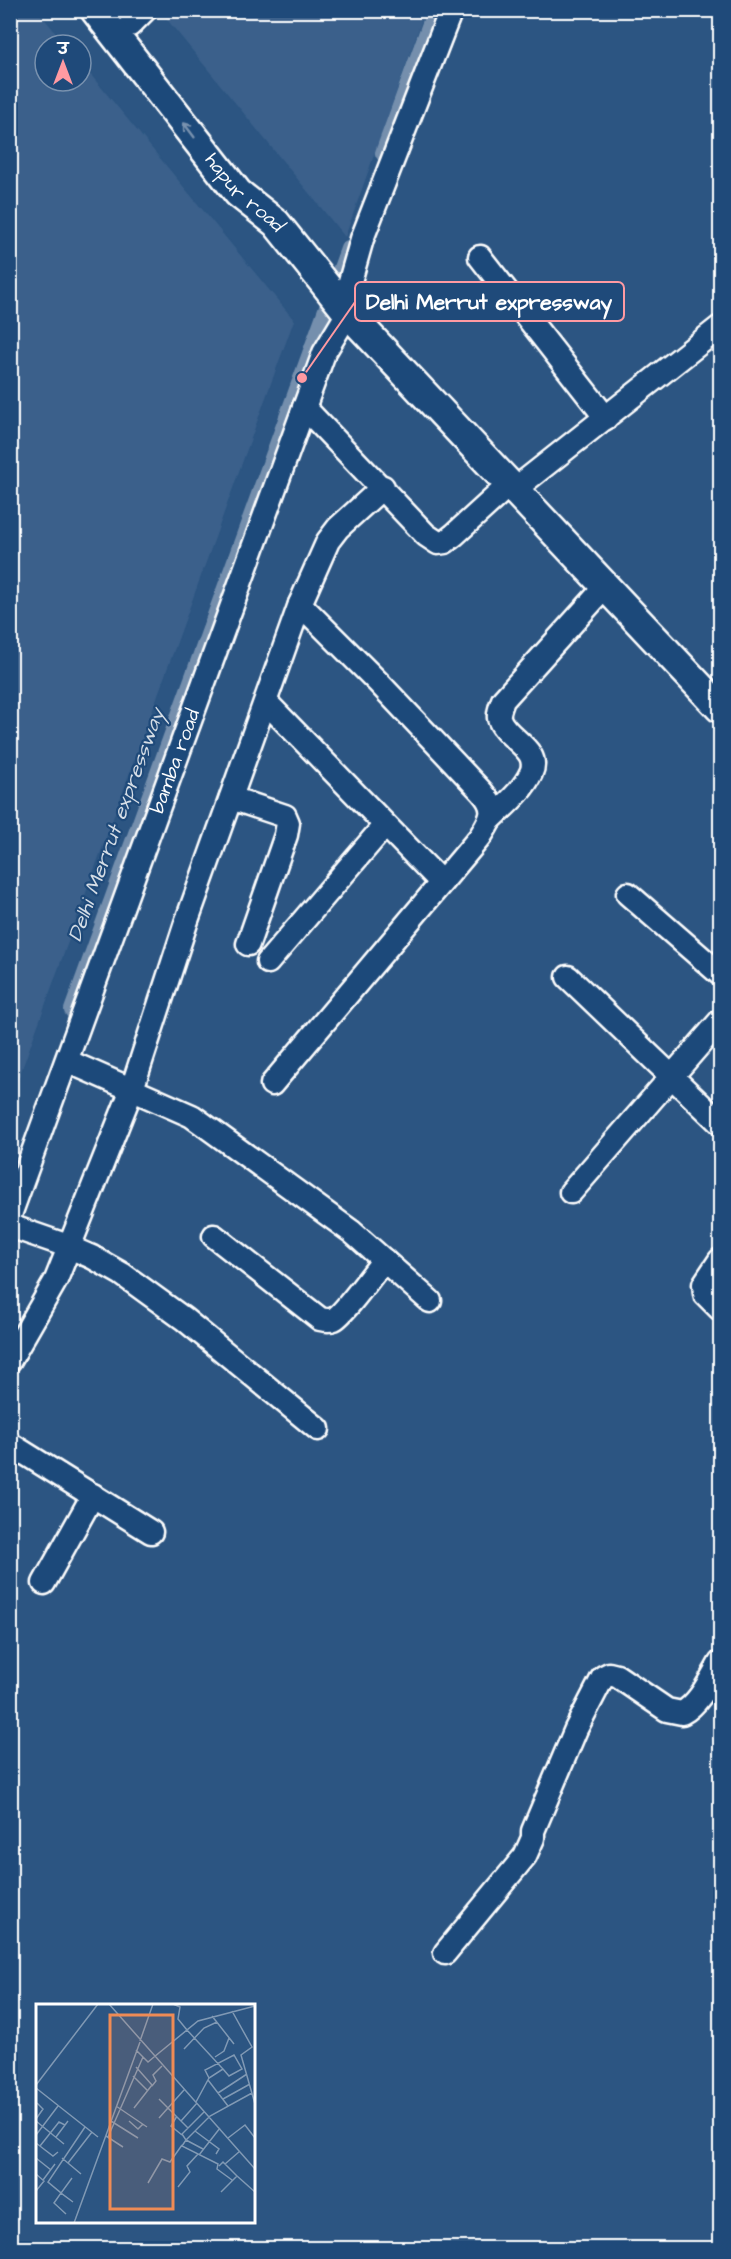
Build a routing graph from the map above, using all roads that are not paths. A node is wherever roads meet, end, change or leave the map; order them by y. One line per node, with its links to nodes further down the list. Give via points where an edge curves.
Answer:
1 (95, 10): 4 (main road, hapur road, one-way to 1, via 238,193)
2 (451, 10): 6 (street, bamba road, via 362,238)
3 (131, 15): 4 (main road, hapur road, via 255,183)
4 (276, 223): 6 (main road)
5 (480, 257): 9 (street)
6 (343, 307): 8 (street, bamba road); 10 (main road)
7 (720, 327): 9 (street)
8 (304, 407): 11 (street); 26 (street, bamba road)
9 (606, 418): 10 (street)
10 (513, 486): 11 (street, via 450,538 438,543); 12 (main road)
11 (383, 488): 13 (street, via 328,541)
12 (606, 586): 15 (main road); 17 (street, via 503,700 500,721 526,750 532,770 525,784)
13 (300, 604): 14 (street); 17 (street, via 489,800)
14 (266, 702): 16 (street); 18 (street)
15 (720, 708)
16 (231, 798): 21 (street, via 285,816 288,823); 29 (street)
17 (490, 820): 19 (street)
18 (385, 825): 19 (street); 22 (street)
19 (441, 882): 28 (street)
20 (628, 894): 23 (street)
21 (248, 944)
22 (268, 962)
23 (720, 974)
24 (568, 977): 27 (street)
25 (720, 1021): 27 (street)
26 (68, 1061): 29 (street); 32 (street, bamba road)
27 (673, 1076): 30 (street); 31 (street)
28 (272, 1084)
29 (132, 1089): 35 (street); 36 (street, via 214,1130)
30 (720, 1123)
31 (571, 1192)
32 (10, 1215)
33 (10, 1226): 35 (street)
34 (214, 1236): 36 (street, via 326,1321 342,1311)
35 (70, 1248): 40 (street, via 57,1280); 41 (street, via 122,1274 184,1319)
36 (384, 1260): 38 (street)
37 (720, 1260): 39 (street, via 704,1284 705,1294)
38 (430, 1301)
39 (720, 1309)
40 (10, 1360)
41 (318, 1429)
42 (10, 1444): 43 (street)
43 (93, 1495): 44 (street); 45 (street)
44 (151, 1532)
45 (44, 1583)
46 (720, 1663): 47 (street, via 696,1702 682,1713 667,1710 617,1676 603,1677 576,1729 525,1856)
47 (445, 1953)

